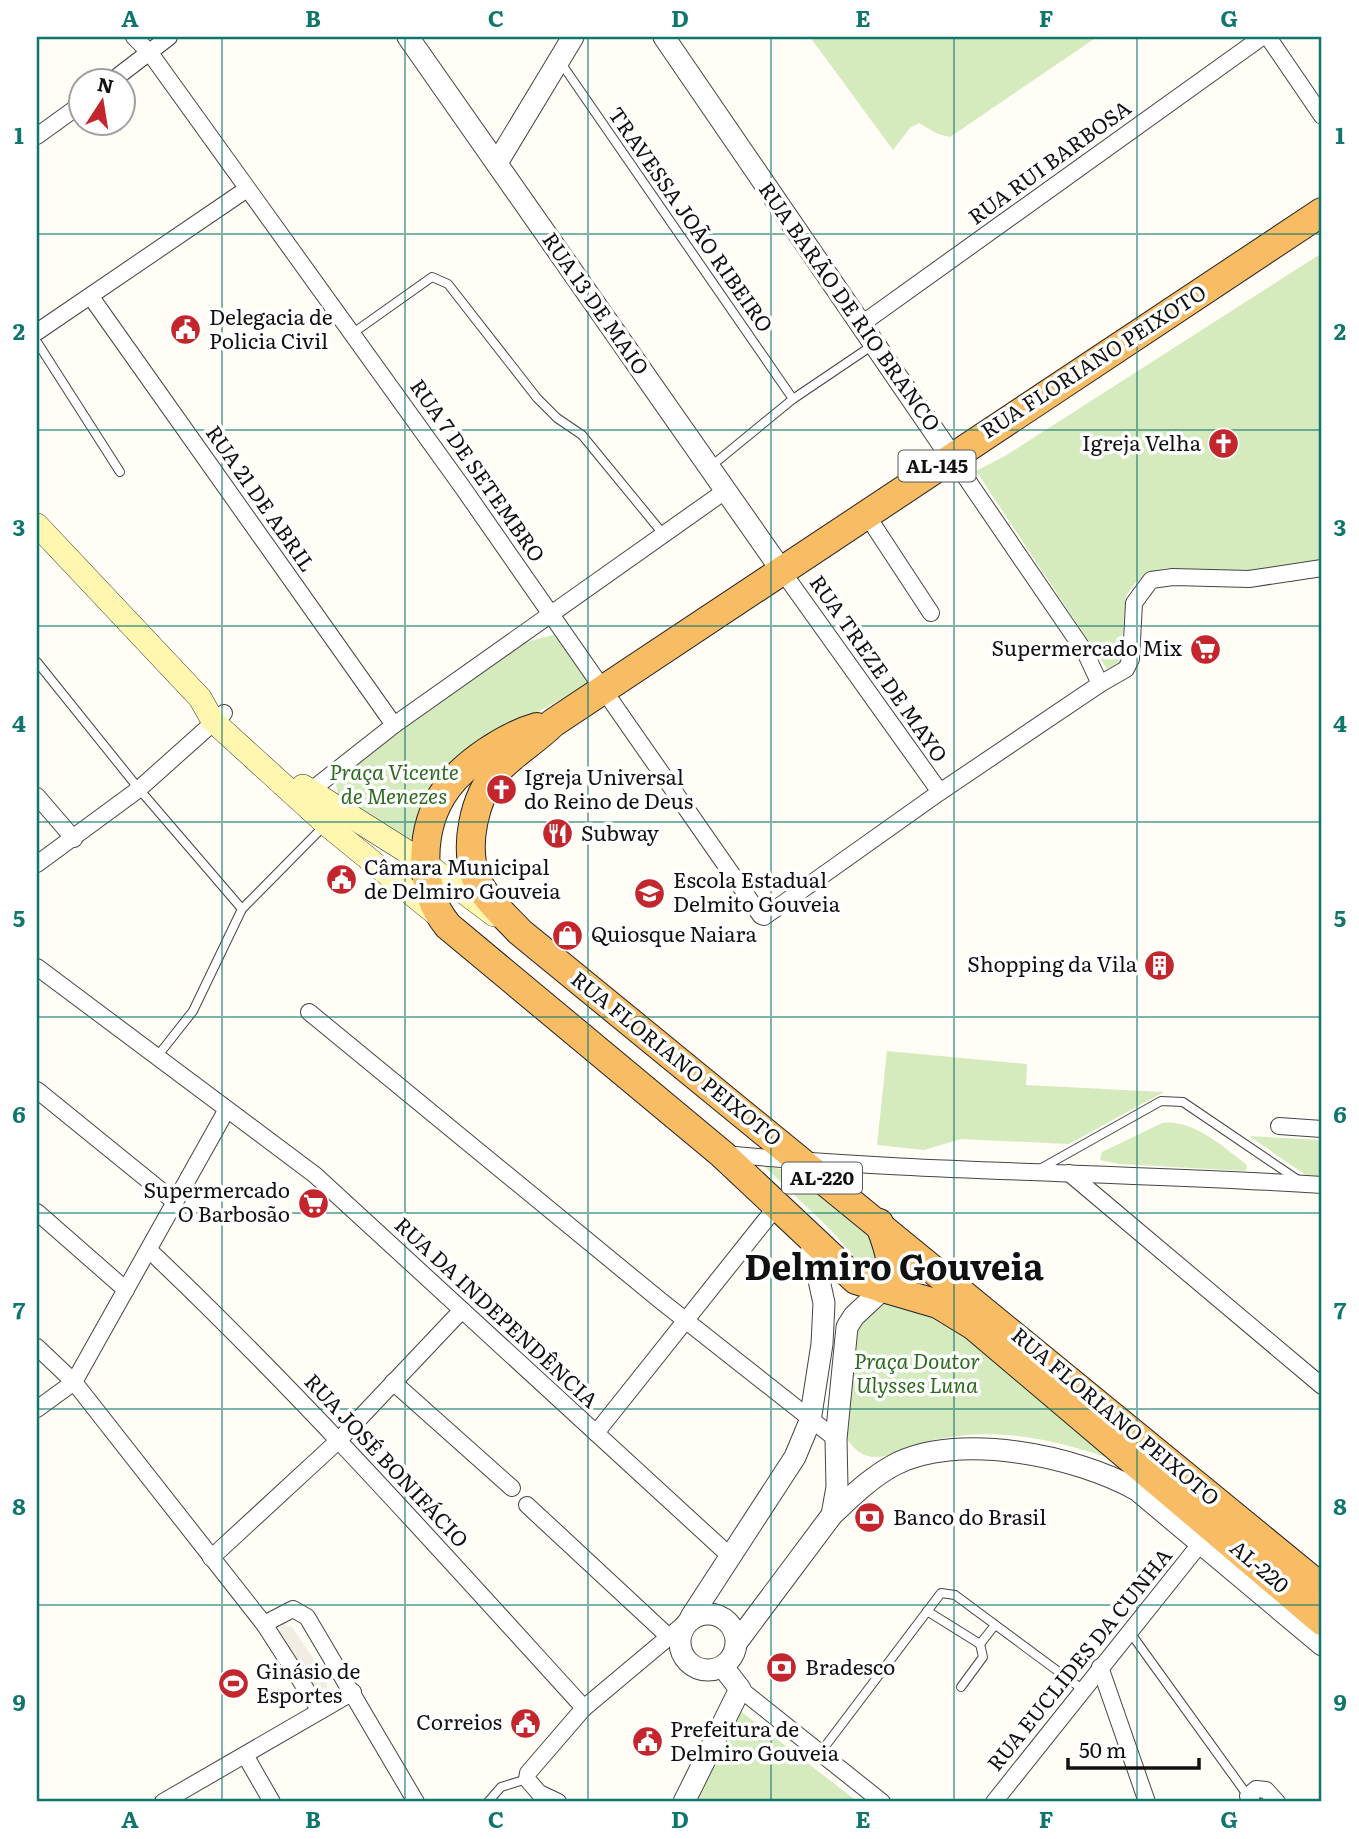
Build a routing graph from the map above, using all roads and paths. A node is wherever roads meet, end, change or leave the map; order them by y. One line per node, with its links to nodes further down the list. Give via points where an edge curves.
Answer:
1 (134, 37): 8 (street, RUA 7 DE SETEMBRO)
2 (169, 37): 8 (street)
3 (408, 37): 14 (street, RUA 13 DE MAIO)
4 (573, 37): 9 (street)
5 (664, 37): 18 (street, RUA BARÃO DE RIO BRANCO)
6 (1262, 37): 18 (street, RUA RUI BARBOSA)
7 (1269, 37): 12 (street)
8 (150, 53): 10 (street); 15 (street, RUA 7 DE SETEMBRO)
9 (559, 60): 14 (street); 23 (lane, TRAVESSA JOÃO RIBEIRO)
10 (132, 66)
11 (66, 115): 13 (street)
12 (1322, 116)
13 (37, 136)
14 (497, 163): 25 (street, RUA 13 DE MAIO)
15 (247, 189): 17 (street); 20 (street, RUA 7 DE SETEMBRO)
16 (1322, 212): 24 (highway, RUA FLORIANO PEIXOTO / AL-145)
17 (91, 297): 19 (street); 40 (street, RUA 21 DE ABRIL)
18 (863, 323): 22 (street, RUA BARÃO DE RIO BRANCO)
19 (37, 332)
20 (353, 333): 30 (lane, via 432,277 449,284 537,398 582,435); 33 (street, RUA 7 DE SETEMBRO)
21 (37, 342): 26 (lane)
22 (876, 343): 23 (lane); 24 (street, RUA BARÃO DE RIO BRANCO)
23 (793, 399): 25 (lane)
24 (951, 456): 28 (highway, RUA FLORIANO PEIXOTO / AL-145); 36 (street, RUA BARÃO DE RIO BRANCO, via 1085,652)
25 (710, 467): 27 (street, RUA 13 DE MAIO)
26 (120, 472)
27 (725, 491): 30 (street); 32 (street, RUA 13 DE MAIO)
28 (866, 514): 32 (highway, RUA FLORIANO PEIXOTO / AL-145); 34 (street)
29 (37, 525): 38 (main road)
30 (664, 535): 33 (street)
31 (1322, 568): 36 (street, via 1250,579 1151,580 1134,603 1131,659 1126,670)
32 (782, 571): 37 (highway, RUA FLORIANO PEIXOTO / AL-145); 43 (street, RUA TREZE DE MAYO)
33 (550, 612): 37 (street, RUA 7 DE SETEMBRO); 40 (street)
34 (931, 613)
35 (37, 662): 41 (lane)
36 (1100, 684): 43 (street)
37 (603, 690): 39 (highway, RUA FLORIANO PEIXOTO / AL-145); 43 (street, RUA 7 DE SETEMBRO, via 764,917)
38 (219, 717): 41 (street); 42 (main road); 45 (main road)
39 (553, 723): 47 (highway, RUA FLORIANO PEIXOTO / AL-220, via 494,746 447,787 429,825); 51 (highway, RUA FLORIANO PEIXOTO / AL-220, via 498,770 480,795 472,833 477,880)
40 (394, 725): 42 (street)
41 (139, 789): 46 (street); 49 (lane)
42 (309, 792): 47 (main road)
43 (940, 792)
44 (37, 796): 46 (street)
45 (326, 824): 49 (lane); 50 (main road)
46 (74, 839): 48 (street)
47 (425, 863): 50 (highway, RUA FLORIANO PEIXOTO / AL-220, via 429,891); 51 (main road)
48 (37, 864)
49 (242, 909): 56 (lane, via 192,1011)
50 (443, 920): 55 (highway, AL-220 / AL-220)
51 (520, 932): 53 (highway, RUA FLORIANO PEIXOTO / AL-220)
52 (37, 967): 56 (street, RUA DA INDEPENDÊNCIA)
53 (617, 1010): 55 (highway); 62 (highway, RUA FLORIANO PEIXOTO / AL-220)
54 (309, 1012): 76 (street)
55 (589, 1042): 61 (highway, AL-220 / AL-220)
56 (156, 1058): 58 (street, RUA DA INDEPENDÊNCIA)
57 (37, 1090): 67 (street)
58 (226, 1111): 67 (street); 75 (street, RUA DA INDEPENDÊNCIA, via 315,1175)
59 (1279, 1126): 60 (street)
60 (1322, 1129)
61 (722, 1154): 62 (street); 68 (highway, AL-220 / AL-220)
62 (802, 1161): 63 (street); 70 (highway, RUA FLORIANO PEIXOTO / AL-220)
63 (1033, 1172): 64 (street); 65 (lane, via 1161,1101 1184,1102)
64 (1069, 1173): 65 (street); 80 (street)
65 (1304, 1184): 66 (street)
66 (1322, 1185)
67 (175, 1202): 72 (street)
68 (776, 1206): 71 (highway, AL-220 / AL-220); 76 (street)
69 (37, 1212): 74 (street)
70 (879, 1223): 73 (highway, via 892,1258); 92 (highway, RUA FLORIANO PEIXOTO / AL-220)
71 (810, 1239): 73 (highway, AL-220 / AL-220, via 856,1280); 82 (street, via 824,1303)
72 (149, 1250): 74 (street); 85 (street, RUA JOSÉ BONIFÁCIO)
73 (883, 1289): 84 (street, via 847,1327); 94 (highway, AL-220 / AL-220, via 938,1304 974,1326)
74 (126, 1290): 78 (street)
75 (462, 1310): 79 (street); 83 (street, RUA DA INDEPENDÊNCIA)
76 (685, 1320): 82 (street); 83 (street)
77 (37, 1347): 78 (street)
78 (74, 1382): 81 (street); 91 (street)
79 (393, 1382): 85 (street); 86 (street)
80 (1322, 1386)
81 (37, 1409)
82 (810, 1421): 84 (street); 90 (street, via 795,1457)
83 (596, 1433): 90 (street, RUA DA INDEPENDÊNCIA)
84 (836, 1439): 88 (street, via 837,1487)
85 (339, 1440): 91 (street); 108 (street, RUA JOSÉ BONIFÁCIO)
86 (512, 1488)
87 (527, 1505): 97 (street)
88 (832, 1515): 89 (street, via 863,1485 896,1464 960,1448 1018,1451 1114,1477 1137,1490); 99 (street)
89 (1200, 1544): 98 (street, RUA EUCLIDES DA CUNHA); 101 (street)
90 (730, 1556): 97 (street)
91 (211, 1558): 95 (street)
92 (1322, 1588)
93 (927, 1611): 96 (lane, via 941,1593 955,1595); 100 (lane); 110 (lane)
94 (1322, 1621)
95 (264, 1624): 107 (street, via 297,1610 307,1617); 109 (street)
96 (995, 1625): 100 (lane); 106 (lane)
97 (681, 1626): 99 (street, via 708,1614 725,1619); 102 (street, via 680,1650 689,1665 706,1672); 108 (street)
98 (1129, 1631): 103 (street, RUA EUCLIDES DA CUNHA); 113 (lane)
99 (737, 1642): 102 (street, via 731,1660)
100 (980, 1644): 104 (lane, via 983,1657)
101 (1322, 1645)
102 (723, 1667): 105 (street)
103 (1100, 1667): 106 (street, RUA EUCLIDES DA CUNHA); 122 (street)
104 (961, 1688)
105 (740, 1689): 110 (street); 119 (street)
106 (1082, 1689): 121 (street, RUA EUCLIDES DA CUNHA)
107 (353, 1692): 109 (street); 116 (street)
108 (584, 1708): 112 (street)
109 (320, 1711): 111 (street)
110 (820, 1753): 120 (street)
111 (245, 1755): 114 (street); 115 (street)
112 (527, 1779): 117 (lane, via 502,1787); 118 (street, via 539,1793)
113 (1250, 1799): 123 (street, via 1256,1789 1266,1790)
114 (163, 1802)
115 (272, 1802)
116 (415, 1802)
117 (488, 1802)
118 (558, 1802)
119 (684, 1802)
120 (882, 1802)
121 (994, 1802)
122 (1147, 1802)
123 (1277, 1802)

